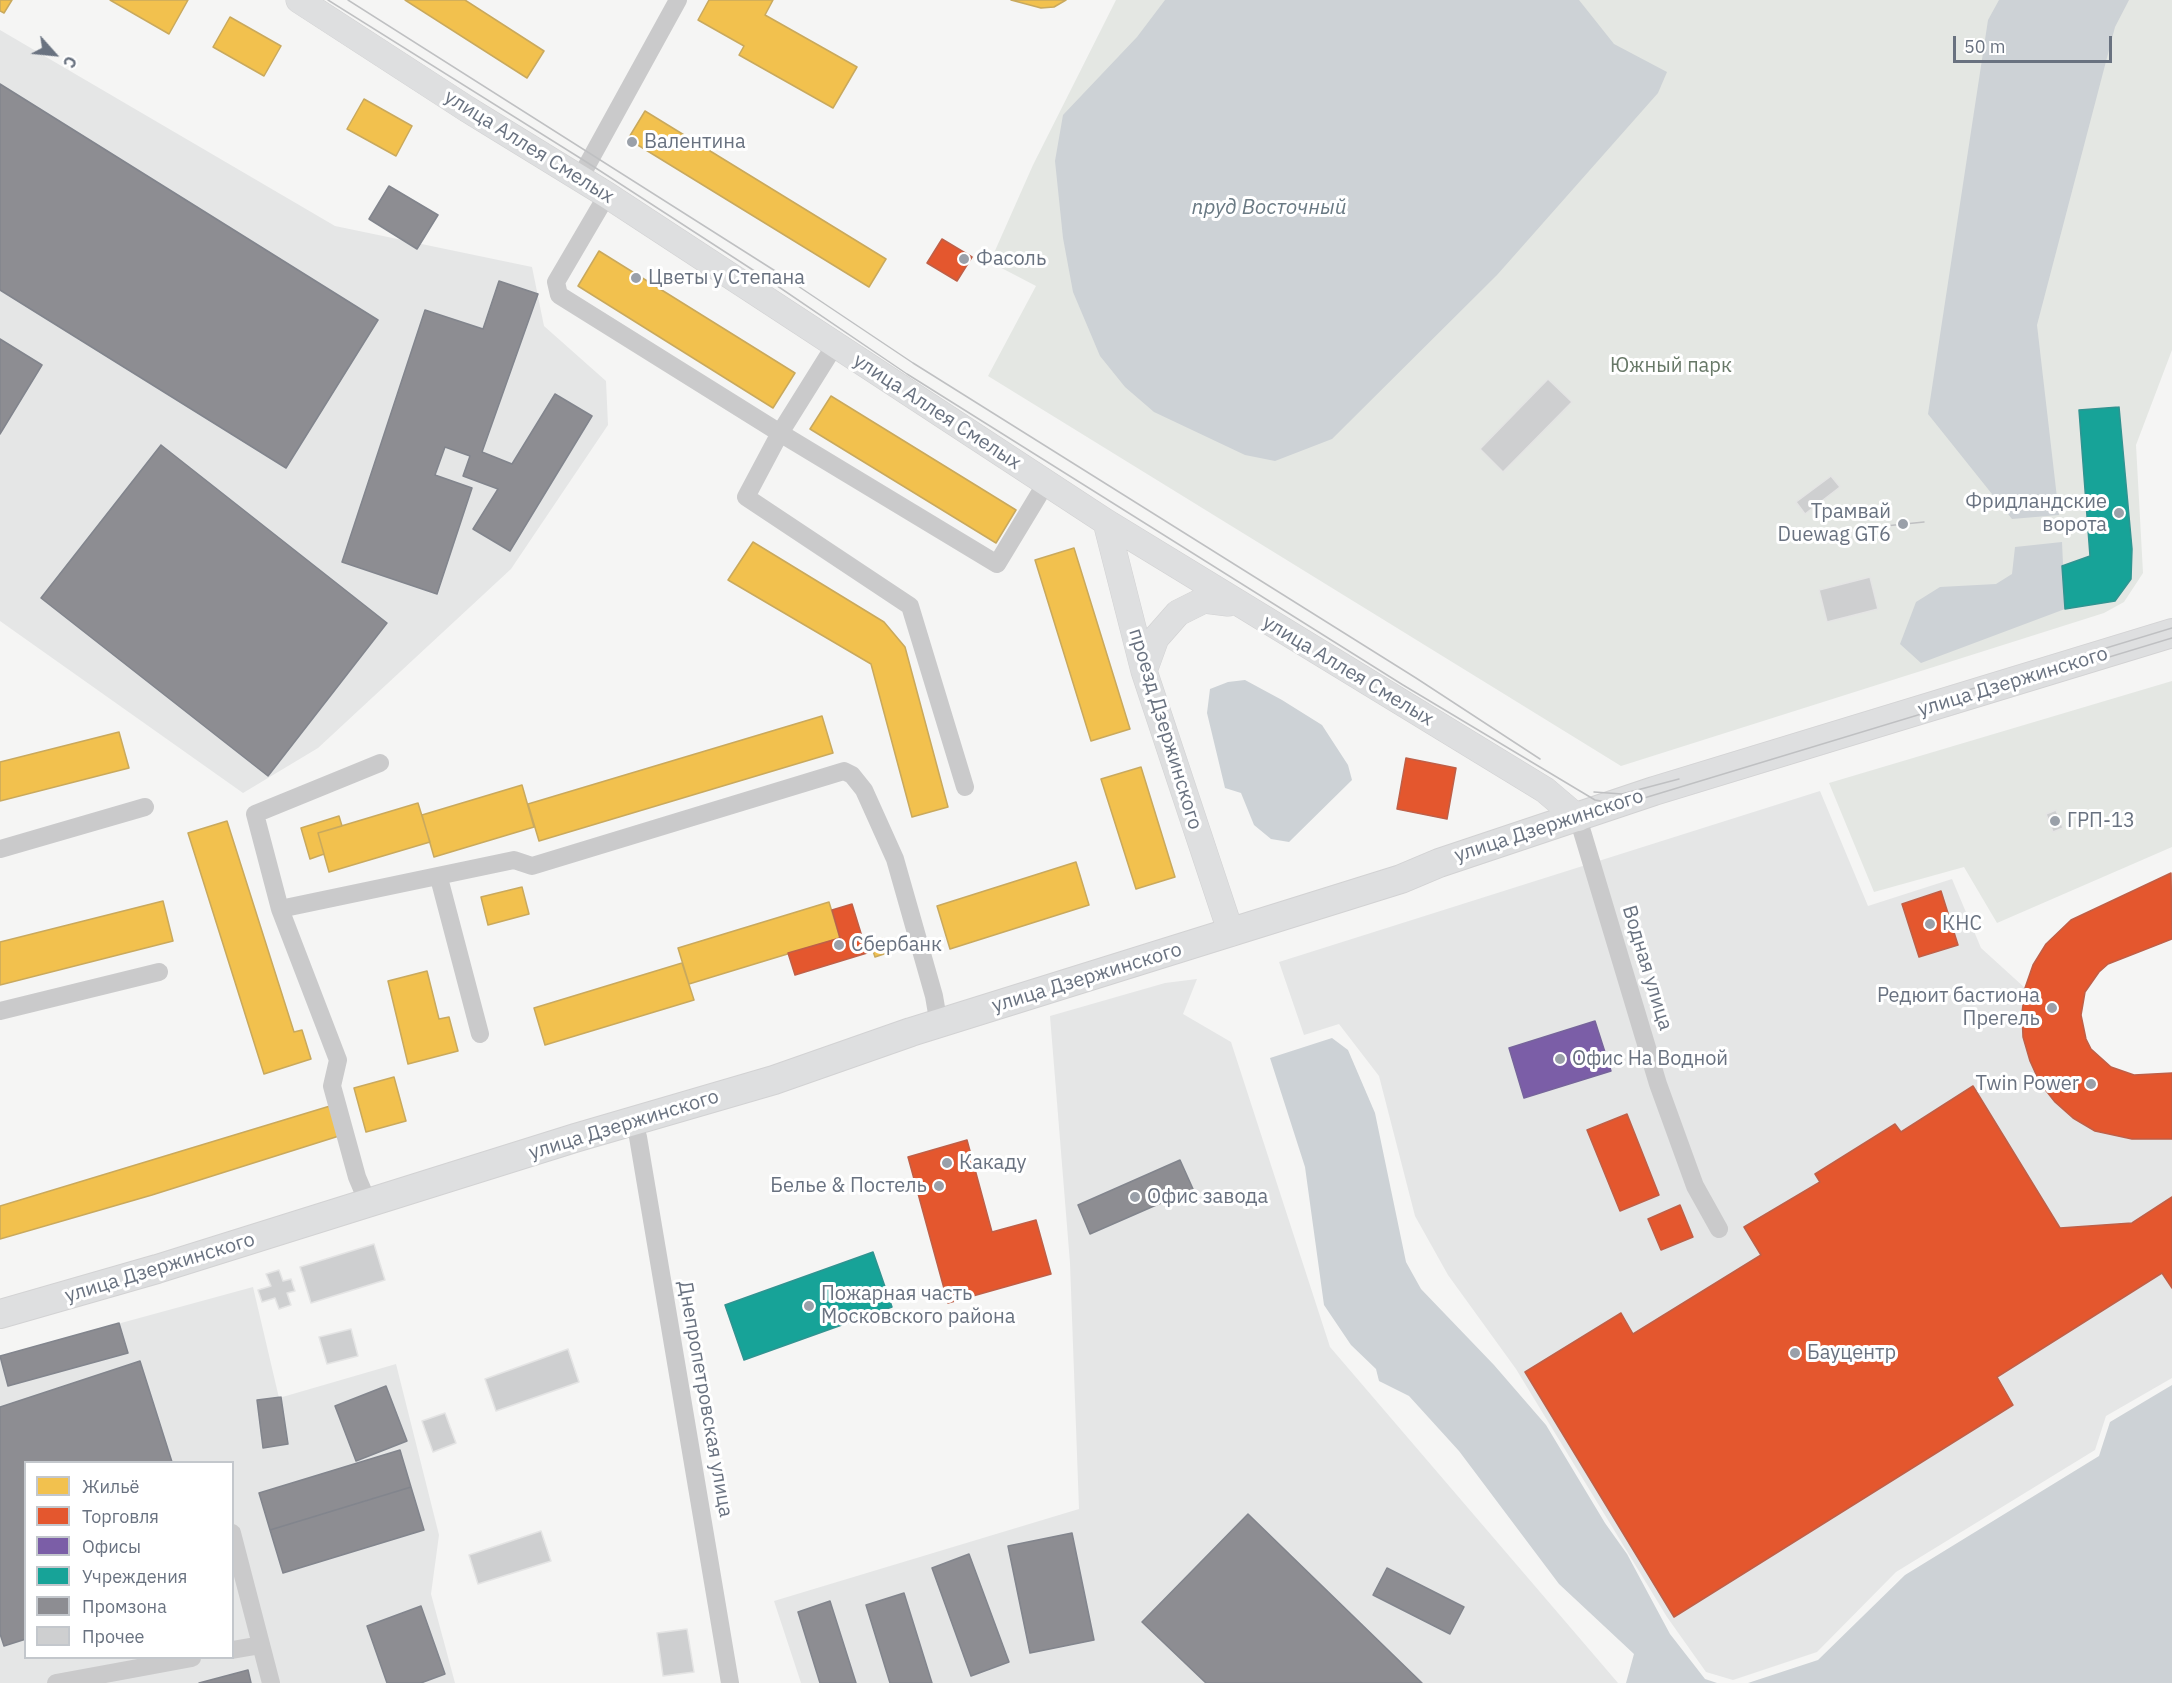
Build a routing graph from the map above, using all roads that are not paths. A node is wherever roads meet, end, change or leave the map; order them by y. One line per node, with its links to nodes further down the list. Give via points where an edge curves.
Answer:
1 (299, 0): 3 (main road, улица Аллея Смелых)
2 (678, 0): 3 (street)
3 (580, 178): 4 (main road, улица Аллея Смелых)
4 (607, 195): 5 (main road, улица Аллея Смелых); 6 (street, via 556,282 560,295)
5 (835, 345): 6 (street); 7 (main road, улица Аллея Смелых)
6 (780, 433): 7 (street, via 998,564); 13 (street, via 746,497 910,606)
7 (1046, 483): 8 (main road, улица Аллея Смелых)
8 (1106, 522): 9 (main road, улица Аллея Смелых); 11 (main road, проезд Дзержинского)
9 (1230, 599): 11 (main road, via 1228,603 1204,600 1178,613 1161,630); 15 (main road, улица Аллея Смелых, via 1545,790)
10 (2172, 633): 15 (main road, улица Дзержинского, via 1654,791)
11 (1144, 671): 19 (main road, проезд Дзержинского)
12 (380, 763): 18 (street, via 255,814)
13 (965, 787)
14 (145, 807): 16 (street)
15 (1578, 818): 19 (main road, улица Дзержинского); 26 (street, Водная улица, via 1658,1084 1695,1186)
16 (0, 849)
17 (439, 878): 18 (street); 22 (street, via 514,860 532,866 843,771 852,775 864,790 895,859); 23 (street)
18 (280, 909): 25 (street, via 338,1060 333,1086 357,1177)
19 (1231, 933): 22 (main road, улица Дзержинского)
20 (159, 972): 21 (street)
21 (0, 1011)
22 (939, 1025): 24 (main road, улица Дзержинского)
23 (480, 1034)
24 (633, 1122): 25 (main road, улица Дзержинского); 34 (street, Днепропетровская улица)
25 (368, 1203): 27 (main road, улица Дзержинского)
26 (1719, 1229)
27 (0, 1314)
28 (234, 1541): 29 (street)
29 (261, 1645): 30 (street); 33 (street)
30 (234, 1650)
31 (187, 1659): 32 (street)
32 (56, 1683)
33 (271, 1683)
34 (730, 1683)

